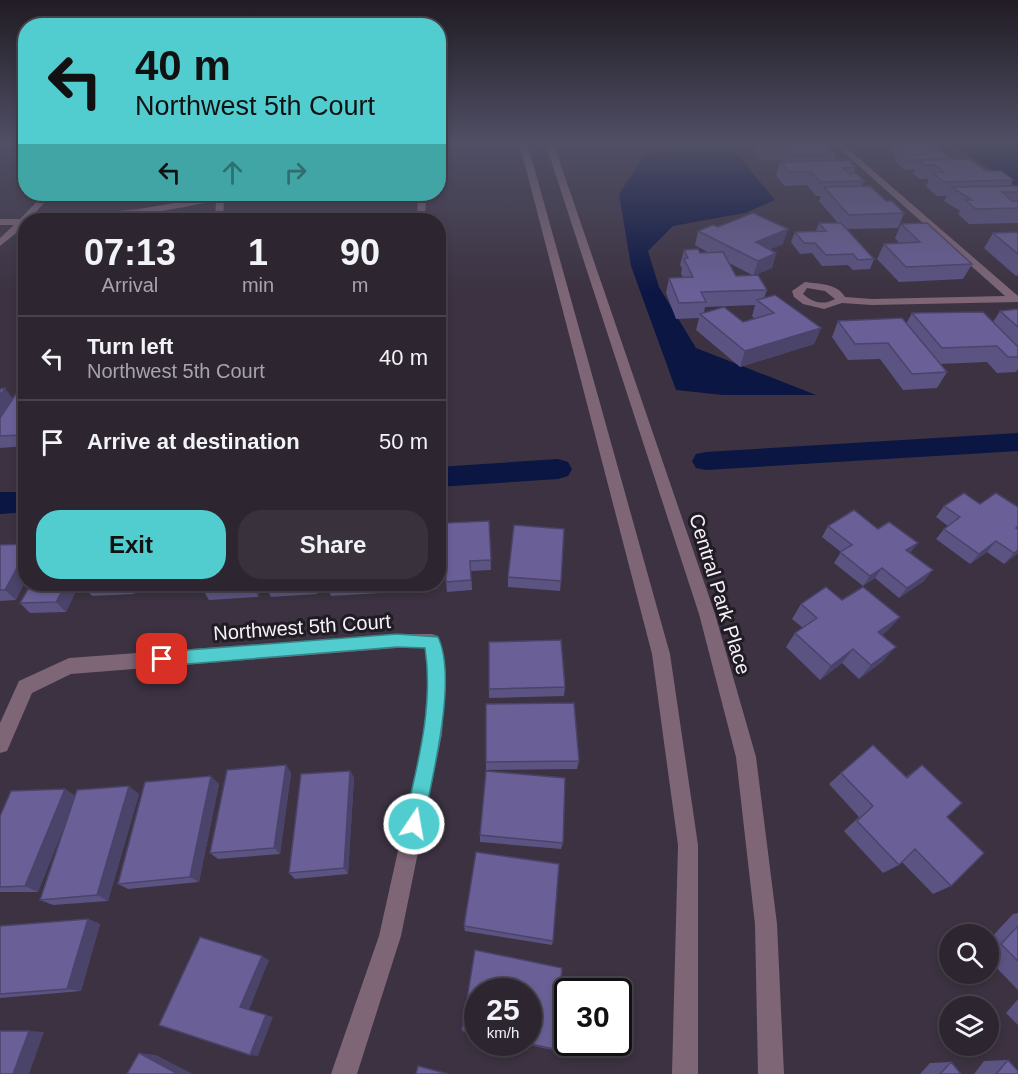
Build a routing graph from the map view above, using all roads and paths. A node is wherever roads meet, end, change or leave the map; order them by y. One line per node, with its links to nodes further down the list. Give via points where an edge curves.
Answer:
1 (537, 192): 16 (street, via 661,654 688,845)
2 (566, 192): 17 (street, Central Park Place, via 707,614 746,758 766,924)
3 (893, 192): 12 (street)
4 (42, 201): 6 (street)
5 (203, 201): 7 (street)
6 (32, 213)
7 (128, 213)
8 (0, 222): 9 (street)
9 (18, 222)
10 (18, 227): 11 (street)
11 (0, 243)
12 (1016, 299): 13 (street)
13 (840, 300)
14 (0, 744): 15 (street, Northwest 5th Court, via 26,687 69,666 397,640 432,642 437,673 433,734 390,936)
15 (344, 1074)
16 (685, 1074)
17 (771, 1074)

